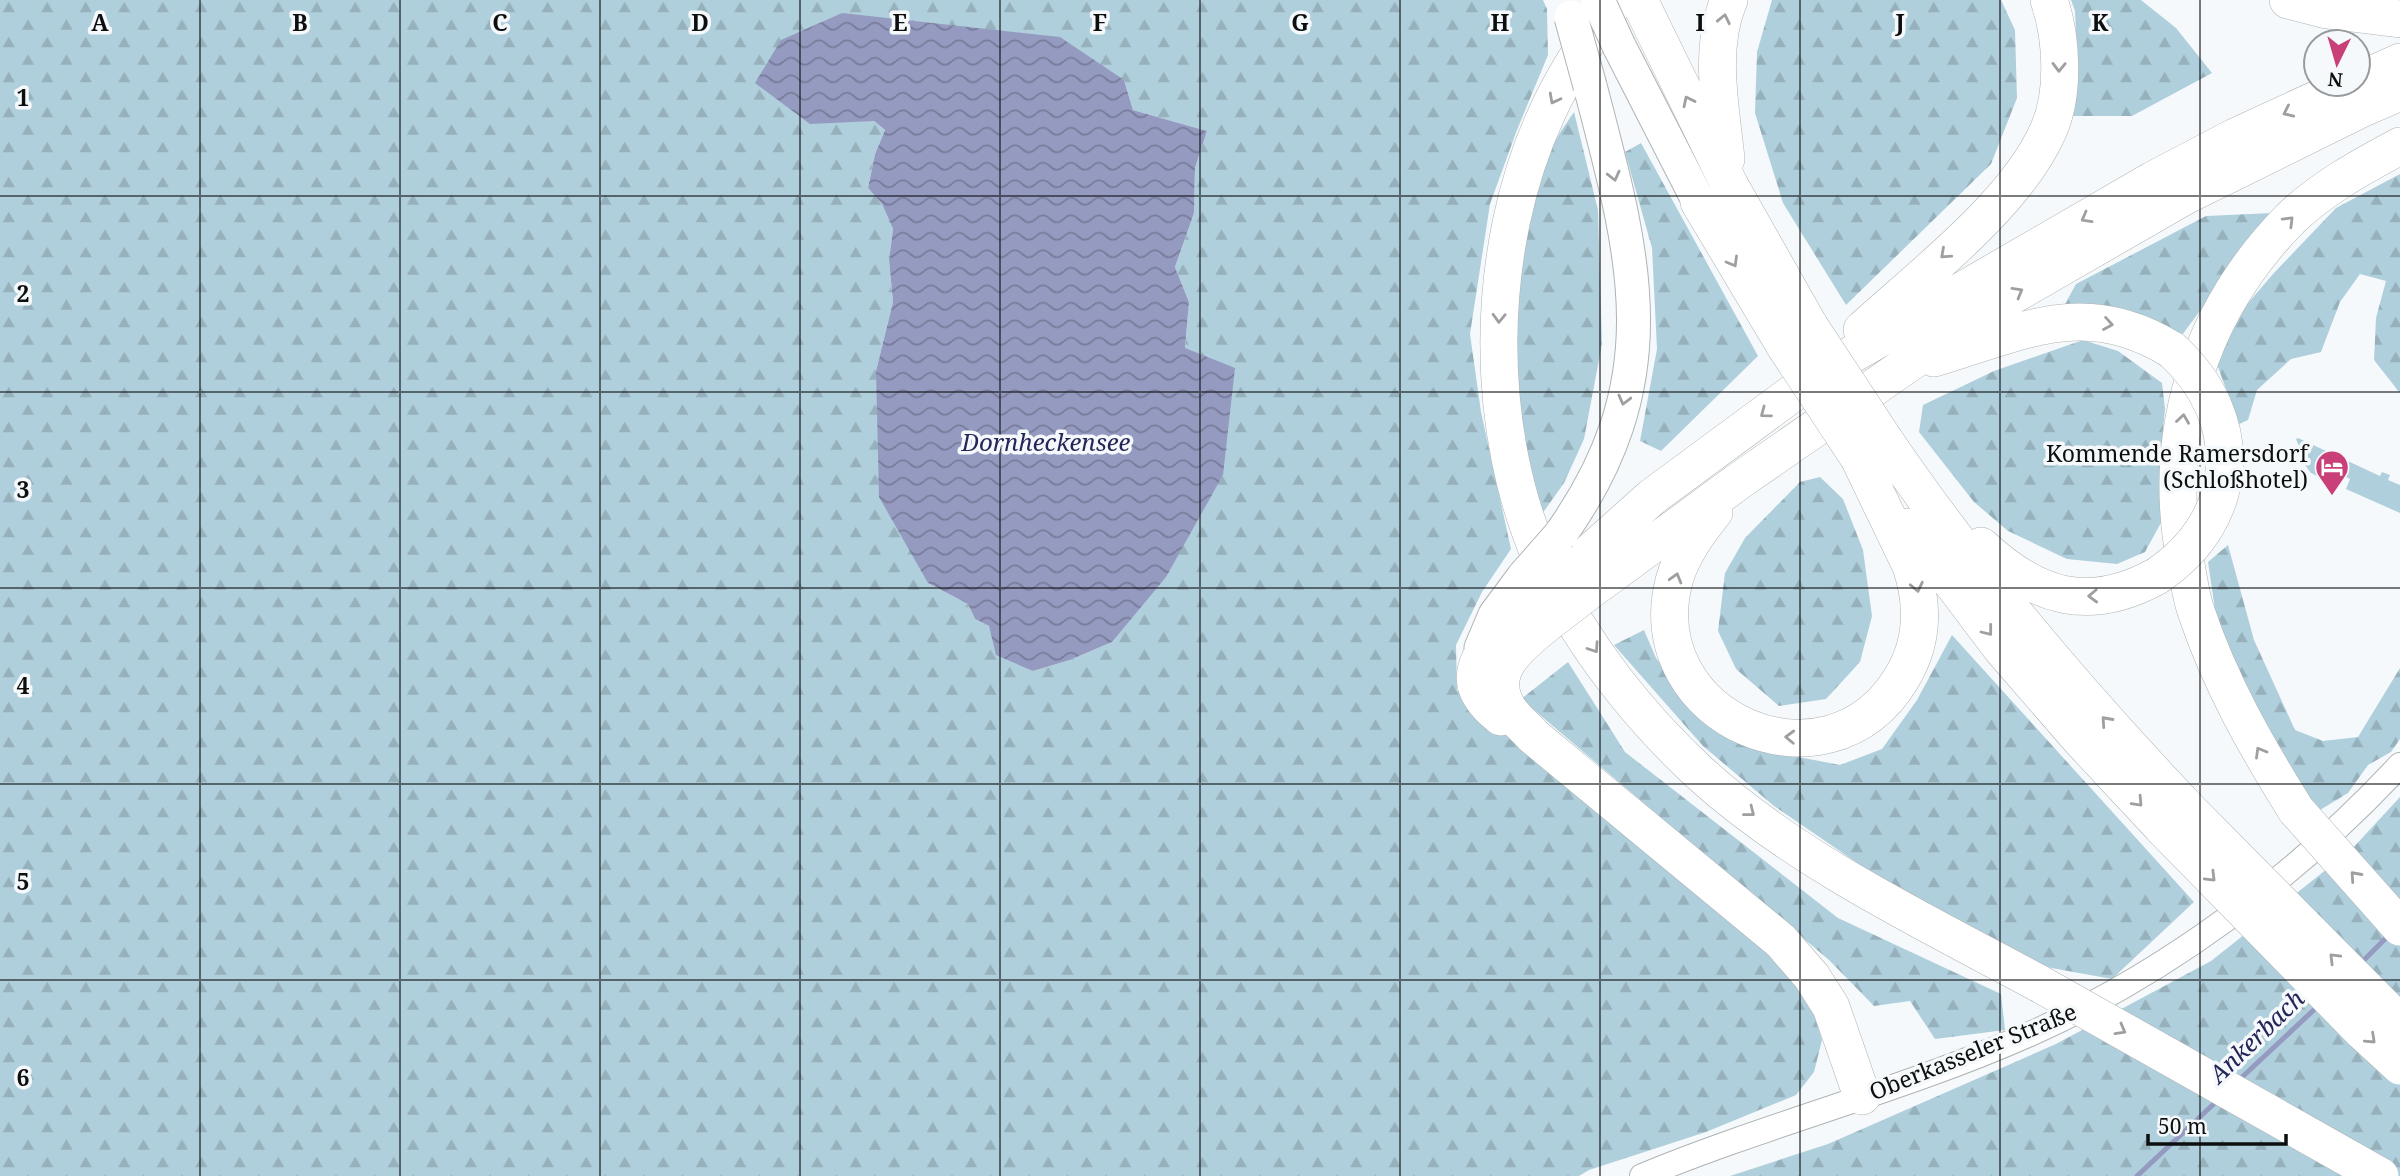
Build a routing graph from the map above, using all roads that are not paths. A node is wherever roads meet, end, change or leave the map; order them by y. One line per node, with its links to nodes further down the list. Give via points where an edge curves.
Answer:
1 (1729, 0): 12 (highway, one-way to 1, via 1718,79)
2 (2049, 0): 14 (highway, one-way to 14, via 2060,45 2058,89 2049,130 2025,172 1977,226)
3 (2288, 0): 6 (highway)
4 (1633, 3): 12 (highway, one-way to 4); 28 (highway, one-way to 28, bridge, via 1567,74 1547,113 1514,207 1505,258 1499,342 1504,418 1521,499 1563,601 1621,687 1654,726 1702,775 1769,827 1901,909)
5 (1578, 6): 12 (highway, bridge, via 1619,46); 18 (highway, one-way to 18, bridge, via 1590,86 1628,244 1634,337 1617,429 1593,484)
6 (2400, 19)
7 (2400, 62): 8 (highway)
8 (2372, 74)
9 (2400, 92): 13 (highway, one-way to 9, via 1980,314 2185,196)
10 (2320, 98): 14 (highway, one-way to 14, via 2153,180)
11 (2400, 146): 23 (highway, one-way to 11, bridge, via 2296,810 2220,675 2195,609 2179,530 2177,463 2186,403 2202,351 2229,296 2258,254 2292,218 2342,178)
12 (1714, 193): 15 (highway, bridge, via 1798,337)
13 (1899, 368): 16 (highway); 17 (highway, one-way to 17, bridge, via 2043,325 2105,323 2140,332 2172,350 2198,377 2221,427 2225,465 2218,502 2204,531 2183,556 2157,576 2125,591 2090,596 2052,592 2035,585 2002,566)
14 (1820, 373): 18 (highway, one-way to 18, via 1652,497)
15 (1872, 450): 16 (highway, one-way to 16, via 1920,601 1918,637 1906,671 1885,700 1857,722 1823,735 1786,738 1733,722 1704,699 1676,652 1670,615 1681,561); 17 (highway); 22 (highway, one-way to 22, via 2002,649 2080,739)
16 (1739, 481): 18 (highway)
17 (1914, 484): 22 (highway, one-way to 17, via 2103,719 2029,633)
18 (1575, 564): 19 (highway, bridge)
19 (1535, 600): 20 (highway, via 1502,678 1507,707); 20 (highway, via 1484,650 1477,680 1487,706)
20 (1533, 736): 26 (highway, via 1781,941 1830,1007)
21 (2400, 765): 26 (street, Oberkasseler Straße, via 2294,865 2195,942 2148,972 2029,1034)
22 (2174, 818): 24 (highway, one-way to 22, bridge); 25 (highway, one-way to 25, bridge, via 2364,1032)
23 (2400, 927)
24 (2400, 1023)
25 (2400, 1066)
26 (1862, 1096): 27 (street, Oberkasseler Straße)
27 (1643, 1176)
28 (2380, 1176)

